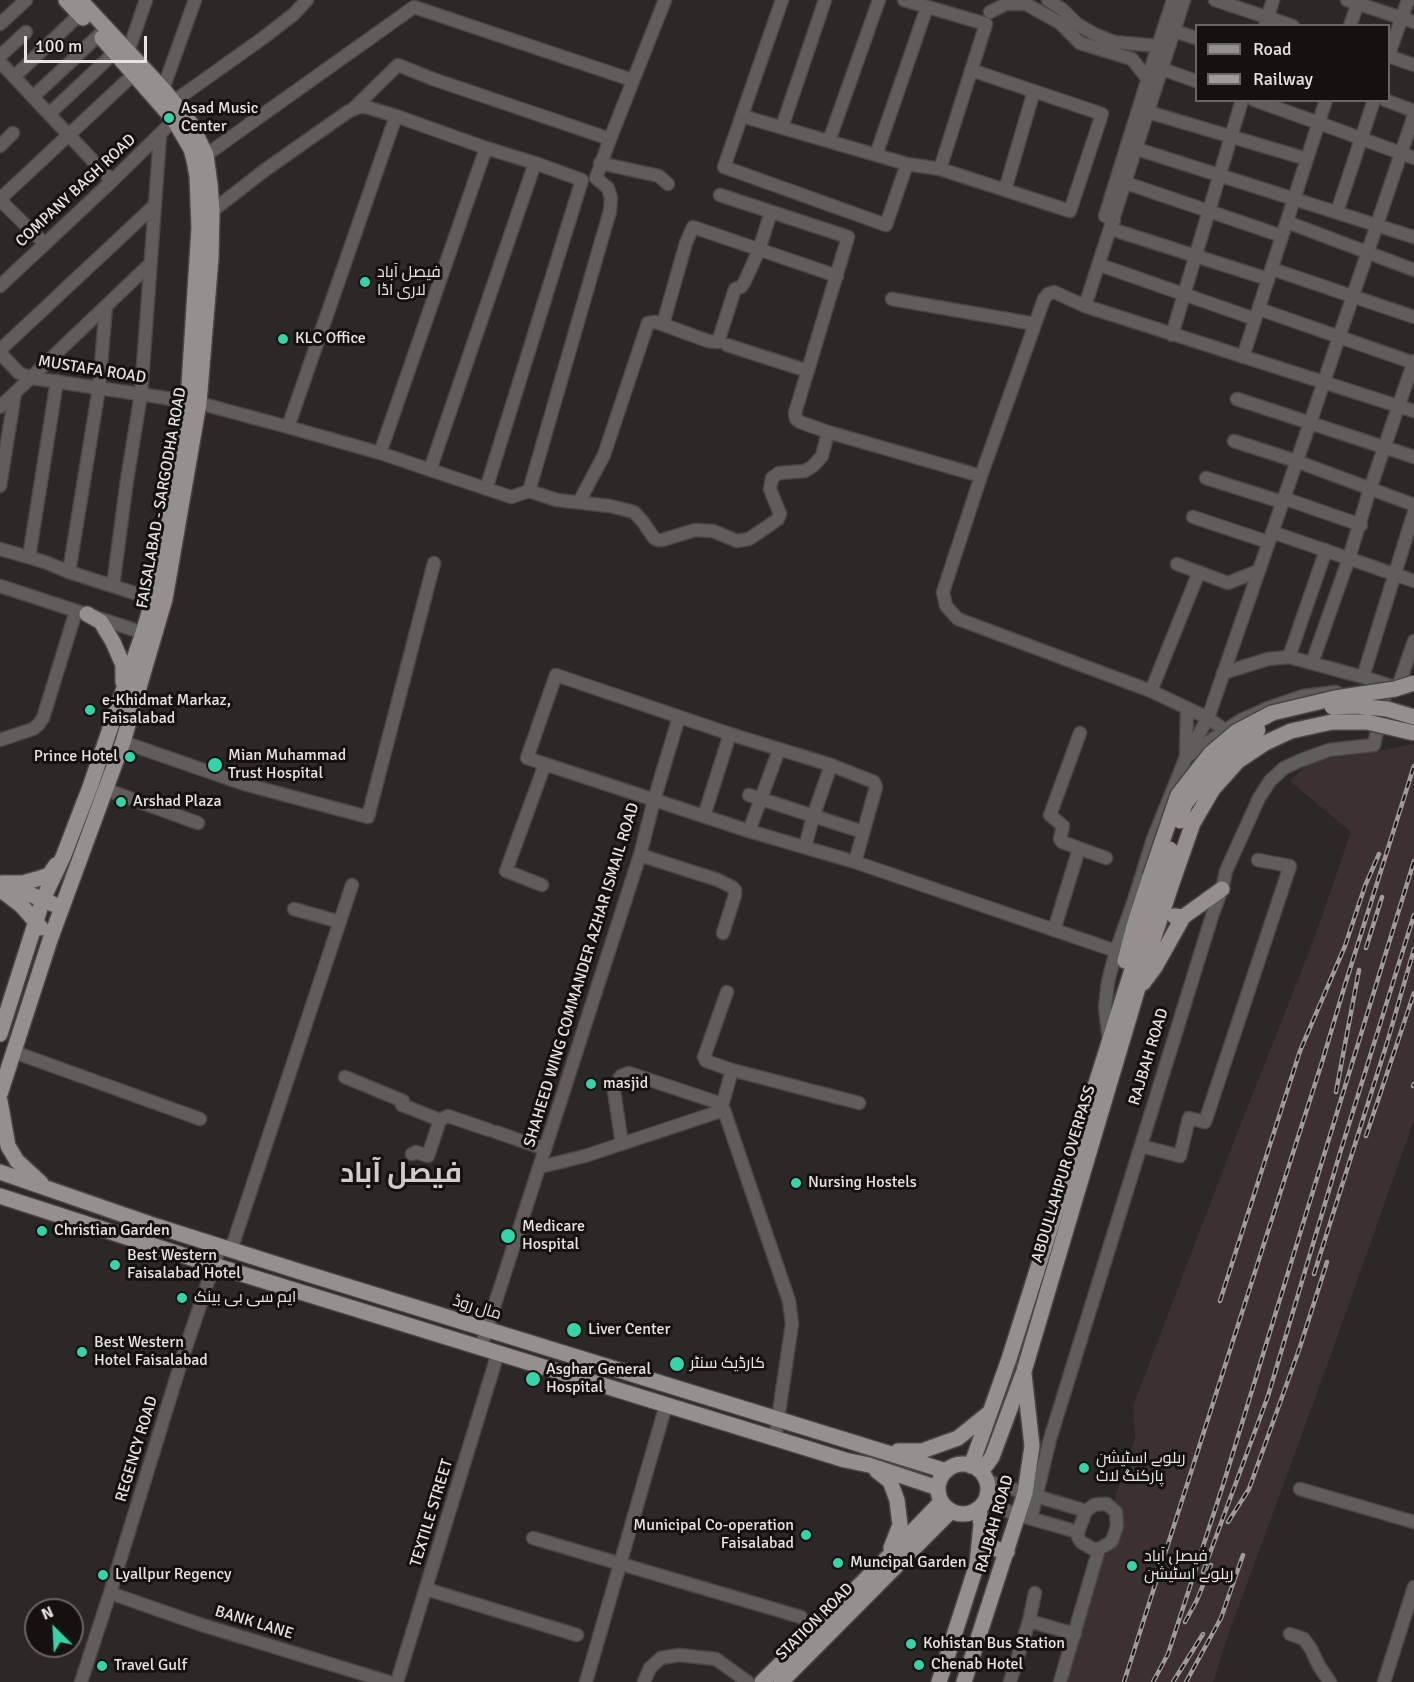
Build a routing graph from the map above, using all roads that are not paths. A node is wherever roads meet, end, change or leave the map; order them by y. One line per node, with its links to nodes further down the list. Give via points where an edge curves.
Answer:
1 (26, 0): 24 (street)
2 (66, 0): 20 (main road, FAISALABAD - SARGODHA ROAD)
3 (146, 0): 33 (street)
4 (195, 0): 46 (street)
5 (307, 0): 49 (street, via 271,32)
6 (664, 0): 44 (street)
7 (782, 0): 60 (street)
8 (825, 0): 63 (street)
9 (879, 0): 70 (street)
10 (904, 0): 21 (street)
11 (1048, 0): 32 (street, via 1094,34 1114,42)
12 (1173, 0): 32 (street)
13 (1184, 0): 28 (street)
14 (1215, 0): 23 (street)
15 (1273, 0): 23 (street)
16 (1408, 0): 22 (street)
17 (1354, 1): 22 (street); 27 (street)
18 (416, 3): 44 (street); 75 (street)
19 (992, 6): 25 (street); 43 (street, via 1026,4 1060,22 1080,43 1132,59)
20 (80, 7): 30 (main road, FAISALABAD - SARGODHA ROAD); 33 (main road, FAISALABAD - SARGODHA ROAD); 42 (street)
21 (927, 7): 25 (street); 76 (street)
22 (1408, 20): 34 (street)
23 (1267, 21): 26 (street)
24 (0, 24)
25 (986, 24): 40 (street)
26 (1283, 24)
27 (1350, 24)
28 (1174, 31): 31 (street); 39 (street)
29 (26, 32): 35 (street)
30 (99, 35): 33 (main road, FAISALABAD - SARGODHA ROAD); 48 (street)
31 (1195, 37)
32 (1158, 46): 43 (street)
33 (122, 52): 41 (main road, FAISALABAD - SARGODHA ROAD); 46 (main road, FAISALABAD - SARGODHA ROAD); 58 (street)
34 (1390, 55)
35 (0, 56)
36 (1390, 57): 38 (street)
37 (0, 62): 42 (street)
38 (1414, 65)
39 (1162, 69): 45 (street); 56 (street)
40 (971, 70): 47 (street); 82 (street)
41 (134, 74): 61 (main road, FAISALABAD - SARGODHA ROAD); 65 (street)
42 (14, 77): 48 (street)
43 (1147, 78): 100 (street, via 1105,216)
44 (632, 80): 68 (street)
45 (1195, 80)
46 (163, 89): 49 (main road, FAISALABAD - SARGODHA ROAD)
47 (1034, 91): 89 (street); 89 (street, via 1102,114 1070,211)
48 (33, 97): 58 (street)
49 (173, 102): 75 (main road, FAISALABAD - SARGODHA ROAD, via 191,124)
50 (1241, 102): 67 (street)
51 (1260, 102): 62 (street)
52 (1325, 102): 62 (street)
53 (1373, 102): 69 (street)
54 (1389, 102): 57 (street)
55 (353, 109): 59 (street, via 366,107); 68 (street, via 398,65); 94 (street)
56 (1148, 112): 67 (street); 73 (street)
57 (1414, 113): 74 (street)
58 (49, 114): 65 (street)
59 (396, 116): 72 (street); 142 (street)
60 (742, 116): 63 (street); 81 (street, via 724,167 886,225)
61 (174, 120): 66 (street, COMPANY BAGH ROAD); 98 (main road, FAISALABAD - SARGODHA ROAD, via 194,159)
62 (1319, 123): 69 (street); 77 (street)
63 (782, 128): 70 (street)
64 (13, 133): 71 (street)
65 (68, 135): 86 (street); 92 (street)
66 (160, 136): 86 (street, COMPANY BAGH ROAD); 93 (street)
67 (1231, 137): 77 (street); 83 (street)
68 (610, 139): 80 (street)
69 (1361, 139): 74 (street); 97 (street)
70 (829, 141): 76 (street)
71 (0, 146)
72 (486, 148): 79 (street); 146 (street)
73 (1137, 149): 83 (street); 87 (street)
74 (1401, 153): 78 (street); 101 (street)
75 (206, 155): 94 (main road, FAISALABAD - SARGODHA ROAD)
76 (876, 155): 81 (street)
77 (1307, 159): 91 (street)
78 (1414, 159)
79 (534, 163): 85 (street); 149 (street)
80 (600, 163): 84 (street); 88 (street, via 659,176)
81 (907, 164): 82 (street)
82 (940, 169): 89 (street)
83 (1220, 175): 91 (street); 95 (street)
84 (596, 178): 85 (street); 155 (street, via 608,188 610,211)
85 (582, 180): 153 (street)
86 (112, 182): 104 (street, COMPANY BAGH ROAD)
87 (1126, 183): 95 (street); 100 (street)
88 (668, 184)
89 (1005, 190)
90 (720, 195): 96 (street)
91 (1294, 199): 97 (street); 99 (street)
92 (2, 204): 104 (street)
93 (155, 205): 108 (street); 126 (street)
94 (212, 211): 98 (street); 137 (main road, FAISALABAD - SARGODHA ROAD, via 211,258)
95 (1209, 211): 102 (street); 107 (street)
96 (771, 212): 105 (street); 112 (street, via 848,237)
97 (1337, 212): 101 (street)
98 (199, 221): 137 (main road, FAISALABAD - SARGODHA ROAD)
99 (1287, 222): 102 (street); 106 (street)
100 (1113, 225): 107 (street); 109 (street)
101 (1376, 225): 103 (street); 106 (street)
102 (1282, 236): 111 (street)
103 (1414, 237)
104 (45, 244): 113 (street, COMPANY BAGH ROAD)
105 (759, 250): 112 (street); 121 (street, via 744,283 735,289 718,342); 121 (street, via 693,227)
106 (1367, 252): 110 (street); 115 (street)
107 (1196, 256): 111 (street); 114 (street)
108 (150, 264): 117 (street); 135 (street)
109 (1100, 265): 114 (street); 118 (street)
110 (1414, 270)
111 (1270, 274): 115 (street); 119 (street)
112 (837, 276): 129 (street)
113 (0, 286)
114 (1184, 294): 119 (street); 123 (street)
115 (1352, 296): 120 (street); 124 (street)
116 (892, 299): 122 (street)
117 (106, 306): 130 (street); 133 (street)
118 (1085, 306): 122 (street, via 1054,292 1048,294); 123 (street)
119 (1257, 314): 124 (street); 127 (street)
120 (1414, 317)
121 (663, 324): 157 (street, via 648,323 604,455)
122 (1035, 324): 150 (street)
123 (1172, 335): 127 (street)
124 (1338, 337): 128 (street); 132 (street)
125 (727, 345): 129 (street)
126 (0, 351): 130 (street, MUSTAFA ROAD, via 19,373)
127 (1243, 357): 132 (street)
128 (1414, 362): 138 (street)
129 (808, 371): 143 (street, via 796,419)
130 (32, 378): 131 (street, MUSTAFA ROAD); 134 (street)
131 (57, 381): 133 (street, MUSTAFA ROAD); 165 (street)
132 (1323, 382): 138 (street); 141 (street)
133 (99, 388): 135 (street, MUSTAFA ROAD); 169 (street)
134 (15, 393): 139 (street); 152 (street)
135 (141, 394): 137 (street, MUSTAFA ROAD); 175 (street)
136 (1237, 399): 141 (street)
137 (193, 402): 142 (street, MUSTAFA ROAD); 176 (main road, FAISALABAD - SARGODHA ROAD); 178 (main road, FAISALABAD - SARGODHA ROAD, via 165,599)
138 (1398, 406): 140 (street); 145 (street)
139 (0, 407)
140 (1414, 411)
141 (1310, 423): 145 (street); 148 (street)
142 (288, 427): 146 (street, MUSTAFA ROAD)
143 (828, 432): 150 (street); 157 (street, via 822,456 813,466 772,478 770,489 779,509 778,519 743,541 704,530 658,540 634,512)
144 (1234, 441): 148 (street)
145 (1385, 447): 147 (street); 154 (street)
146 (380, 453): 149 (street, MUSTAFA ROAD)
147 (1414, 457)
148 (1296, 461): 154 (street); 156 (street)
149 (430, 470): 153 (street, MUSTAFA ROAD)
150 (981, 476): 187 (street, via 944,592 946,606 958,619)
151 (1206, 478): 156 (street)
152 (0, 486)
153 (486, 489): 155 (street, MUSTAFA ROAD, via 512,497)
154 (1370, 489): 158 (street); 161 (street)
155 (529, 491): 157 (street)
156 (1282, 500): 161 (street); 162 (street)
157 (579, 502)
158 (1414, 505)
159 (1414, 512): 172 (street)
160 (1193, 517): 162 (street)
161 (1360, 525): 166 (street)
162 (1270, 537): 164 (street); 171 (street)
163 (0, 549): 165 (street)
164 (1326, 550): 166 (street); 180 (street)
165 (29, 557): 169 (street)
166 (1349, 558): 172 (street); 181 (street)
167 (434, 562): 197 (street, via 369,817 244,784)
168 (1177, 564): 170 (street)
169 (69, 572): 175 (street)
170 (1199, 572): 171 (street, via 1228,583); 187 (street)
171 (1258, 572): 182 (street)
172 (1396, 574): 173 (street); 183 (street)
173 (1414, 581)
174 (0, 586): 177 (street)
175 (113, 586): 176 (street)
176 (153, 599): 178 (main road, FAISALABAD - SARGODHA ROAD)
177 (81, 613): 178 (street); 186 (main road, via 101,622 113,642 123,665); 196 (street, via 43,718 33,729)
178 (149, 635): 186 (main road, FAISALABAD - SARGODHA ROAD); 197 (main road, FAISALABAD - SARGODHA ROAD)
179 (1414, 641): 185 (street, via 1398,687)
180 (1289, 657): 181 (street); 182 (street, via 1268,659)
181 (1312, 663): 183 (street)
182 (1223, 673): 191 (street)
183 (1363, 677): 185 (street)
184 (1414, 683): 217 (main road, bridge, via 1272,713 1236,732 1210,754 1178,795)
185 (1386, 690): 192 (street, via 1304,696 1241,720); 221 (street, RAJBAH ROAD, via 1374,745 1329,750 1299,760 1270,781 1247,822)
186 (124, 691): 213 (main road, FAISALABAD - SARGODHA ROAD)
187 (1151, 691): 188 (street)
188 (1187, 708): 191 (street); 199 (street)
189 (679, 717): 194 (street); 200 (street, via 556,675 527,758); 204 (street)
190 (1414, 717): 217 (main road, bridge, via 1356,706 1321,708 1283,718 1257,731 1224,754 1185,804)
191 (1208, 718): 192 (street); 199 (street)
192 (1226, 731): 199 (street)
193 (1080, 733): 211 (street, via 1050,813 1063,826 1060,841)
194 (730, 734): 198 (street); 205 (street)
195 (1414, 734): 217 (main road, bridge, via 1367,723 1332,722 1291,731 1265,743 1238,761 1213,789)
196 (0, 740)
197 (123, 742): 202 (main road, FAISALABAD - SARGODHA ROAD)
198 (779, 750): 201 (street); 203 (street)
199 (1186, 757): 232 (street, via 1153,839)
200 (545, 764): 204 (street); 219 (street, via 506,871)
201 (831, 765): 206 (street); 209 (street, via 876,784)
202 (107, 790): 207 (street); 223 (main road, FAISALABAD - SARGODHA ROAD)
203 (755, 798): 206 (street); 208 (street)
204 (654, 800): 205 (street, SHAHEED WING COMMANDER AZHAR ISMAIL ROAD); 212 (street, SHAHEED WING COMMANDER AZHAR ISMAIL ROAD)
205 (704, 816): 208 (street, SHAHEED WING COMMANDER AZHAR ISMAIL ROAD)
206 (813, 816): 209 (street); 210 (street)
207 (198, 823)
208 (749, 831): 210 (street, SHAHEED WING COMMANDER AZHAR ISMAIL ROAD)
209 (863, 832): 216 (street)
210 (805, 848): 216 (street, SHAHEED WING COMMANDER AZHAR ISMAIL ROAD)
211 (1079, 849): 214 (street); 229 (street)
212 (640, 855): 230 (street, via 732,887 735,895); 248 (street, SHAHEED WING COMMANDER AZHAR ISMAIL ROAD)
213 (63, 857): 220 (main road, via 49,875); 222 (main road, FAISALABAD - SARGODHA ROAD)
214 (1106, 858)
215 (1258, 860): 247 (street, via 1290,866 1205,1122 1190,1118 1180,1156)
216 (855, 862): 229 (street, SHAHEED WING COMMANDER AZHAR ISMAIL ROAD)
217 (1161, 879): 225 (main road, ABDULLAHPUR OVERPASS); 236 (main road, ABDULLAHPUR OVERPASS)
218 (352, 885): 228 (street, REGENCY ROAD)
219 (543, 885)
220 (1, 886): 222 (main road); 227 (main road)
221 (1222, 889): 226 (main road); 247 (street, RAJBAH ROAD)
222 (43, 899): 223 (main road); 227 (main road, FAISALABAD - SARGODHA ROAD)
223 (63, 908): 231 (main road, FAISALABAD - SARGODHA ROAD)
224 (294, 909): 228 (street)
225 (1162, 914): 226 (main road); 233 (main road, ABDULLAHPUR OVERPASS)
226 (1183, 917): 233 (main road)
227 (36, 921): 231 (main road); 235 (main road, FAISALABAD - SARGODHA ROAD)
228 (340, 922): 254 (street, REGENCY ROAD)
229 (1054, 930): 232 (street, SHAHEED WING COMMANDER AZHAR ISMAIL ROAD)
230 (723, 933)
231 (50, 940): 237 (main road, FAISALABAD - SARGODHA ROAD)
232 (1116, 951): 236 (street, via 1105,1007)
233 (1137, 990): 259 (main road, ABDULLAHPUR OVERPASS)
234 (727, 992): 238 (street, via 704,1057)
235 (1, 1031)
236 (1110, 1042): 261 (main road, ABDULLAHPUR OVERPASS)
237 (14, 1052): 240 (main road, FAISALABAD - SARGODHA ROAD); 244 (street)
238 (732, 1070): 242 (street); 243 (street)
239 (345, 1077): 245 (street)
240 (0, 1094)
241 (0, 1101): 252 (main road, via 8,1146 17,1161)
242 (860, 1103)
243 (723, 1108): 246 (street); 246 (street, via 719,1102 626,1074 614,1091); 262 (street, via 789,1302 792,1324)
244 (200, 1119)
245 (440, 1120): 248 (street, via 448,1116); 249 (street, via 428,1156)
246 (622, 1144): 250 (street)
247 (1141, 1146): 269 (street, RAJBAH ROAD)
248 (545, 1149): 250 (street, SHAHEED WING COMMANDER AZHAR ISMAIL ROAD)
249 (411, 1154)
250 (540, 1167): 256 (street, SHAHEED WING COMMANDER AZHAR ISMAIL ROAD)
251 (0, 1172): 252 (main road, مال روڈ)
252 (46, 1188): 254 (main road, مال روڈ)
253 (1, 1196): 255 (main road)
254 (225, 1248): 255 (street, REGENCY ROAD); 256 (main road, مال روڈ)
255 (213, 1266): 257 (main road); 284 (street, REGENCY ROAD)
256 (486, 1330): 257 (street, SHAHEED WING COMMANDER AZHAR ISMAIL ROAD); 262 (main road, مال روڈ)
257 (481, 1347): 258 (main road)
258 (498, 1353): 260 (main road); 283 (street, TEXTILE STREET)
259 (1024, 1371): 267 (main road, ABDULLAHPUR OVERPASS, via 992,1456); 269 (main road, RAJBAH ROAD, via 1032,1446)
260 (666, 1405): 263 (main road); 281 (street)
261 (991, 1411): 264 (main road, via 961,1436 922,1451); 267 (main road, ABDULLAHPUR OVERPASS)
262 (778, 1419): 263 (street); 264 (main road, مال روڈ)
263 (775, 1438): 265 (main road)
264 (880, 1450): 266 (main road, مال روڈ)
265 (869, 1465): 270 (main road); 280 (main road, via 890,1481 897,1500 900,1525)
266 (946, 1471): 267 (main road, via 958,1465); 270 (main road, via 939,1481)
267 (979, 1473): 269 (street); 271 (main road, via 988,1488)
268 (1300, 1489): 274 (street)
269 (1030, 1494): 272 (street); 273 (main road, RAJBAH ROAD)
270 (944, 1500): 271 (main road, via 965,1514); 280 (main road, STATION ROAD); 298 (main road, STATION ROAD)
271 (981, 1505): 273 (street); 277 (main road, RAJBAH ROAD)
272 (1086, 1510): 275 (street); 278 (street, via 1107,1504 1116,1512 1114,1536)
273 (1025, 1516): 275 (street); 279 (main road, RAJBAH ROAD)
274 (1414, 1522)
275 (1078, 1532): 278 (street, via 1081,1542)
276 (533, 1538): 281 (street)
277 (979, 1544): 279 (main road); 299 (main road, RAJBAH ROAD, via 977,1564)
278 (1099, 1549): 288 (street)
279 (1007, 1551): 300 (main road, RAJBAH ROAD)
280 (888, 1557): 297 (main road, STATION ROAD)
281 (621, 1565): 286 (street); 294 (street)
282 (1414, 1587): 304 (street)
283 (426, 1589): 290 (street); 293 (street, TEXTILE STREET)
284 (110, 1593): 291 (street, REGENCY ROAD); 292 (street, BANK LANE)
285 (1035, 1593): 287 (street)
286 (801, 1617)
287 (1029, 1621): 288 (street); 301 (street)
288 (1075, 1634): 302 (street)
289 (1290, 1634): 303 (street, via 1304,1639)
290 (577, 1635)
291 (81, 1682)
292 (389, 1682)
293 (397, 1682)
294 (586, 1682)
295 (644, 1682): 296 (street, via 650,1668 661,1658 679,1655 716,1659)
296 (748, 1682)
297 (762, 1682)
298 (781, 1682)
299 (939, 1682)
300 (964, 1682)
301 (1010, 1682)
302 (1060, 1682)
303 (1330, 1682)
304 (1384, 1682)

